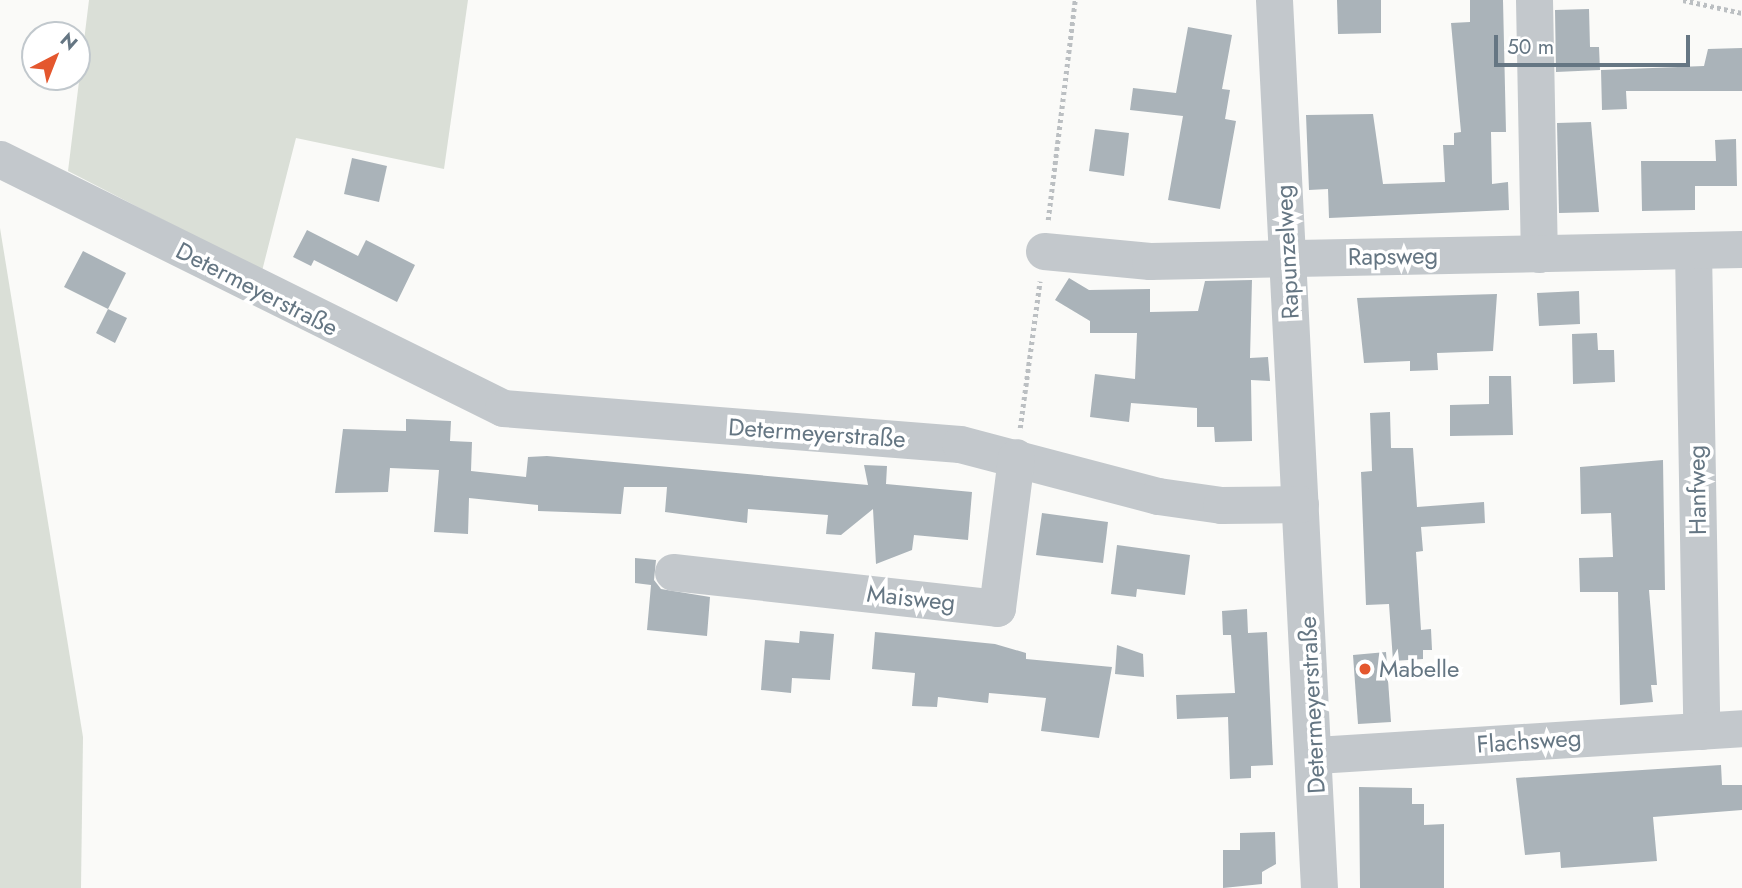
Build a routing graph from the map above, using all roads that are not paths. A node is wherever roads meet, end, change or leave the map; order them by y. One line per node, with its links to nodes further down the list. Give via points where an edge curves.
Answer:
1 (1274, 0): 8 (street, Rapunzelweg)
2 (1534, 0): 7 (street)
3 (0, 159): 9 (street, Determeyerstraße, via 503,408 960,444)
4 (1742, 249): 5 (street, Rapsweg)
5 (1693, 250): 7 (street, Rapsweg); 13 (street, Hanfweg)
6 (1045, 251): 8 (street, Rapsweg, via 1150,261)
7 (1539, 254): 8 (street, Rapsweg)
8 (1287, 258): 10 (street, Rapunzelweg)
9 (1016, 457): 10 (street, Determeyerstraße, via 1158,496 1221,505); 11 (street, Maisweg, via 998,608)
10 (1300, 504): 14 (street, Determeyerstraße)
11 (673, 572)
12 (1742, 728): 13 (street, Flachsweg)
13 (1701, 731): 14 (street, Flachsweg)
14 (1315, 755): 15 (street, Determeyerstraße)
15 (1319, 888)

